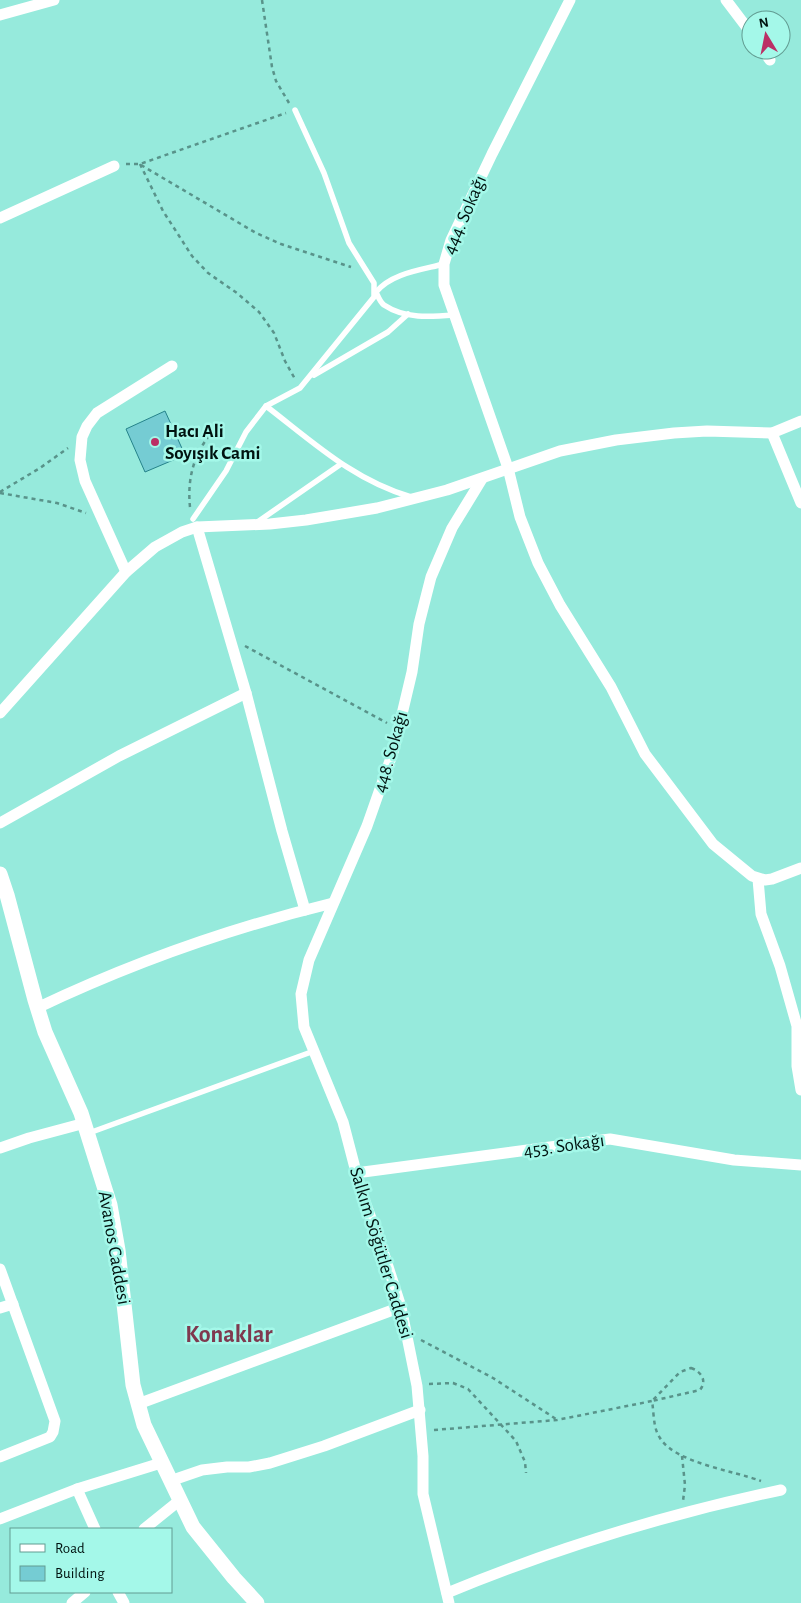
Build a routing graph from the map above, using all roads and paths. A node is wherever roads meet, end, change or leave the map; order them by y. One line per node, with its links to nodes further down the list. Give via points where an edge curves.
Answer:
1 (54, 0): 5 (street)
2 (262, 0): 7 (path, via 276,81)
3 (570, 0): 11 (street, 444. Sokağı, via 451,240)
4 (726, 0): 6 (street)
5 (0, 16)
6 (741, 20)
7 (294, 110): 8 (path); 12 (lane, via 324,173 349,243)
8 (140, 164): 12 (path, via 256,233); 18 (path, via 163,211 192,256 208,273 259,312 274,333)
9 (114, 166): 10 (street)
10 (0, 218)
11 (444, 264): 13 (lane, via 388,281); 15 (street, 444. Sokağı, via 444,285)
12 (368, 272): 13 (lane)
13 (376, 292): 14 (lane, via 383,304); 17 (lane, via 372,302)
14 (408, 314): 15 (lane); 17 (lane, via 388,332)
15 (454, 315): 26 (street, 444. Sokağı)
16 (172, 366): 24 (street, via 97,413)
17 (310, 377): 18 (lane)
18 (300, 388): 19 (lane)
19 (266, 406): 25 (lane); 32 (lane, via 246,432)
20 (801, 414): 23 (street)
21 (801, 421): 23 (street)
22 (214, 430): 32 (path, via 200,447 193,466 189,492)
23 (772, 433): 26 (street, via 707,431 635,437 560,451); 30 (street)
24 (82, 437): 28 (path); 31 (street, via 82,471)
25 (341, 464): 29 (lane, via 370,481); 33 (lane)
26 (508, 468): 27 (street); 42 (street, 444. Sokağı, via 520,517 538,563 611,687 645,754 713,844)
27 (482, 479): 29 (street); 38 (street, 448. Sokağı, via 452,528 431,577)
28 (0, 492): 31 (path, via 57,503)
29 (417, 498): 33 (street, via 342,514)
30 (801, 503)
31 (104, 521): 34 (street)
32 (195, 523): 33 (street); 34 (street, via 155,547); 35 (street)
33 (254, 524)
34 (126, 572): 37 (street)
35 (230, 638): 36 (street); 38 (path)
36 (246, 693): 39 (street, via 119,756); 44 (street)
37 (0, 713)
38 (399, 729): 43 (street, 448. Sokağı, via 367,826)
39 (0, 823)
40 (801, 868): 42 (street, via 772,879)
41 (0, 874): 45 (street, Avanos Caddesi)
42 (758, 879): 48 (street, via 760,914 785,980 797,1026)
43 (333, 903): 44 (street); 46 (street, 448. Sokağı, via 303,982 301,1005)
44 (305, 910): 45 (street, via 157,956)
45 (37, 1008): 49 (street, Avanos Caddesi)
46 (304, 1026): 47 (street, Salkım Söğütler Caddesi)
47 (314, 1051): 49 (lane); 52 (street, Salkım Söğütler Caddesi, via 343,1122)
48 (801, 1090)
49 (87, 1128): 50 (street, via 29,1138); 60 (street, Avanos Caddesi, via 115,1228)
50 (0, 1148)
51 (801, 1164): 52 (street, 453. Sokağı, via 734,1160 610,1139)
52 (356, 1173): 55 (street, Salkım Söğütler Caddesi)
53 (0, 1269): 54 (street)
54 (13, 1304): 56 (street); 66 (street, via 55,1426 50,1437)
55 (401, 1307): 57 (street, Salkım Söğütler Caddesi); 60 (street)
56 (0, 1308)
57 (408, 1334): 58 (street, Salkım Söğütler Caddesi); 62 (path, via 493,1378)
58 (417, 1386): 61 (street, Salkım Söğütler Caddesi); 63 (path, via 453,1382 464,1386)
59 (652, 1401): 59 (path, via 697,1392 702,1388 703,1379 695,1369 684,1369); 62 (path); 65 (path, via 659,1438)
60 (138, 1404): 67 (street, Avanos Caddesi)
61 (420, 1410): 64 (street, Salkım Söğütler Caddesi); 69 (street, via 270,1464 202,1470)
62 (557, 1420): 63 (path)
63 (499, 1424): 64 (path); 68 (path, via 516,1441)
64 (421, 1431): 78 (street, Salkım Söğütler Caddesi, via 423,1494)
65 (682, 1456): 71 (path); 73 (path, via 685,1485)
66 (0, 1457)
67 (161, 1463): 69 (street, Avanos Caddesi); 70 (street)
68 (526, 1473)
69 (170, 1481): 72 (street, Avanos Caddesi)
70 (77, 1489): 74 (street); 75 (street)
71 (781, 1490): 73 (street)
72 (180, 1500): 76 (street); 80 (street, Avanos Caddesi, via 193,1527)
73 (680, 1513): 78 (street, via 583,1541 510,1568)
74 (0, 1519)
75 (95, 1528)
76 (145, 1528)
77 (84, 1593): 79 (street)
78 (448, 1598)
79 (72, 1603)
80 (257, 1603)

